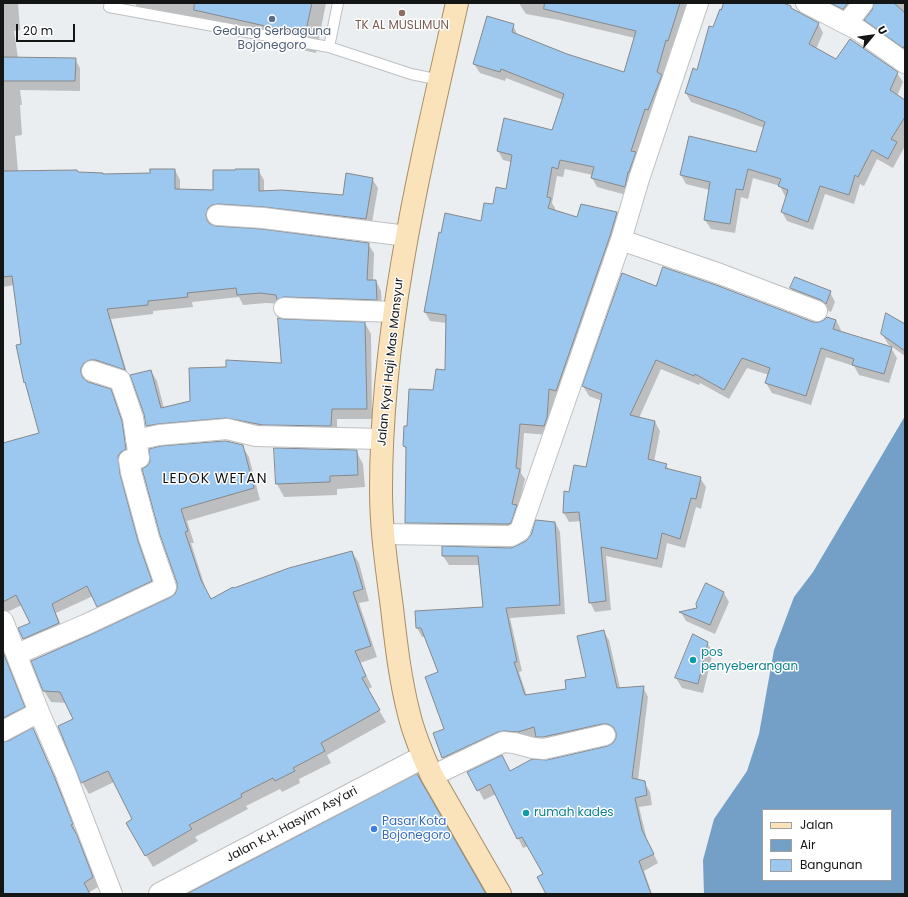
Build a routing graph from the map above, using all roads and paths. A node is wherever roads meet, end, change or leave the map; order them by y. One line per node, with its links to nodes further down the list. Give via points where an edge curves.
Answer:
1 (110, 3): 8 (lane, via 109,7)
2 (338, 3): 8 (lane)
3 (457, 3): 10 (main road, Jalan Kyai Haji Mas Mansyur)
4 (698, 3): 13 (street)
5 (806, 3): 7 (street)
6 (863, 3): 7 (street)
7 (847, 23): 9 (street)
8 (329, 47): 10 (lane, via 411,74)
9 (905, 63)
10 (440, 80): 12 (main road, Jalan Kyai Haji Mas Mansyur)
11 (217, 215): 12 (street, via 263,218)
12 (407, 236): 16 (main road, Jalan Kyai Haji Mas Mansyur)
13 (621, 240): 15 (street); 20 (street, via 520,531 511,536)
14 (284, 308): 16 (street)
15 (817, 311)
16 (394, 312): 18 (main road, Jalan Kyai Haji Mas Mansyur)
17 (92, 371): 19 (street, via 120,380 133,418)
18 (382, 439): 19 (street, via 256,436 227,429 159,435); 20 (main road, Jalan Kyai Haji Mas Mansyur)
19 (136, 440): 22 (street, via 139,458 129,460 131,472 166,587)
20 (383, 534): 26 (main road, Jalan Kyai Haji Mas Mansyur, via 397,652 409,714)
21 (3, 621): 22 (street)
22 (17, 654): 23 (street)
23 (39, 712): 24 (street); 28 (street)
24 (3, 731)
25 (605, 735): 27 (street, via 544,749 503,742)
26 (423, 756): 27 (main road, Jalan Kyai Haji Mas Mansyur); 29 (main road, Jalan K.H. Hasyim Asy'ari)
27 (432, 776): 30 (main road, Jalan Kyai Haji Mas Mansyur)
28 (112, 894)
29 (160, 894)
30 (500, 894)

